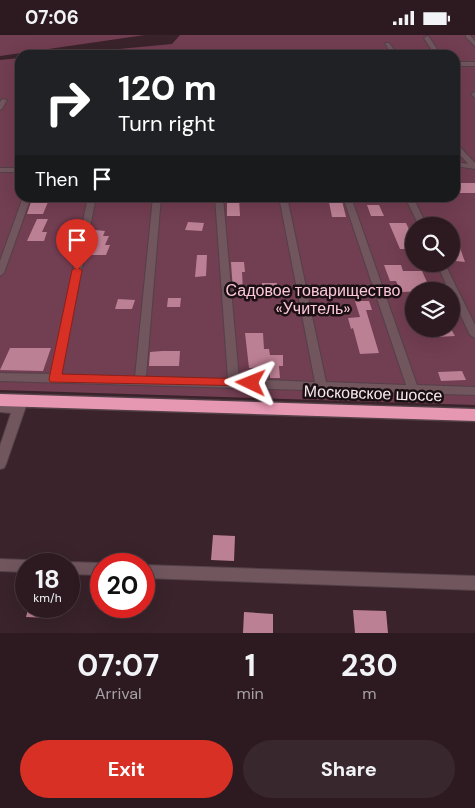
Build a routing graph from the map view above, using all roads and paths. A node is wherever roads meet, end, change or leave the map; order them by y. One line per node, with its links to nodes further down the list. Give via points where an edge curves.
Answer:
1 (468, 36): 4 (street)
2 (427, 37): 6 (street)
3 (387, 44): 5 (street)
4 (475, 44)
5 (391, 50)
6 (435, 50)
7 (460, 64): 8 (street)
8 (475, 64)
9 (4, 100): 10 (street)
10 (0, 108)
11 (460, 150): 13 (street)
12 (460, 165): 13 (street)
13 (475, 167)
14 (15, 169): 15 (street)
15 (0, 170)
16 (25, 202): 25 (street)
17 (91, 202): 28 (street)
18 (157, 202): 29 (street)
19 (219, 202): 30 (street)
20 (284, 202): 31 (street)
21 (349, 202): 32 (street)
22 (411, 202): 23 (street)
23 (419, 217)
24 (445, 272): 26 (street)
25 (0, 273)
26 (475, 335)
27 (0, 377): 28 (street)
28 (55, 379): 29 (street)
29 (140, 381): 30 (street)
30 (234, 383): 31 (street)
31 (321, 385): 32 (street)
32 (414, 389): 33 (street)
33 (475, 391)
34 (0, 400): 35 (highway, Московское шоссе)
35 (20, 405): 36 (street); 37 (highway, Московское шоссе); 38 (street)
36 (0, 408)
37 (475, 415)
38 (0, 464)
39 (0, 565): 40 (street)
40 (15, 566)
41 (155, 571): 42 (street)
42 (475, 583)

